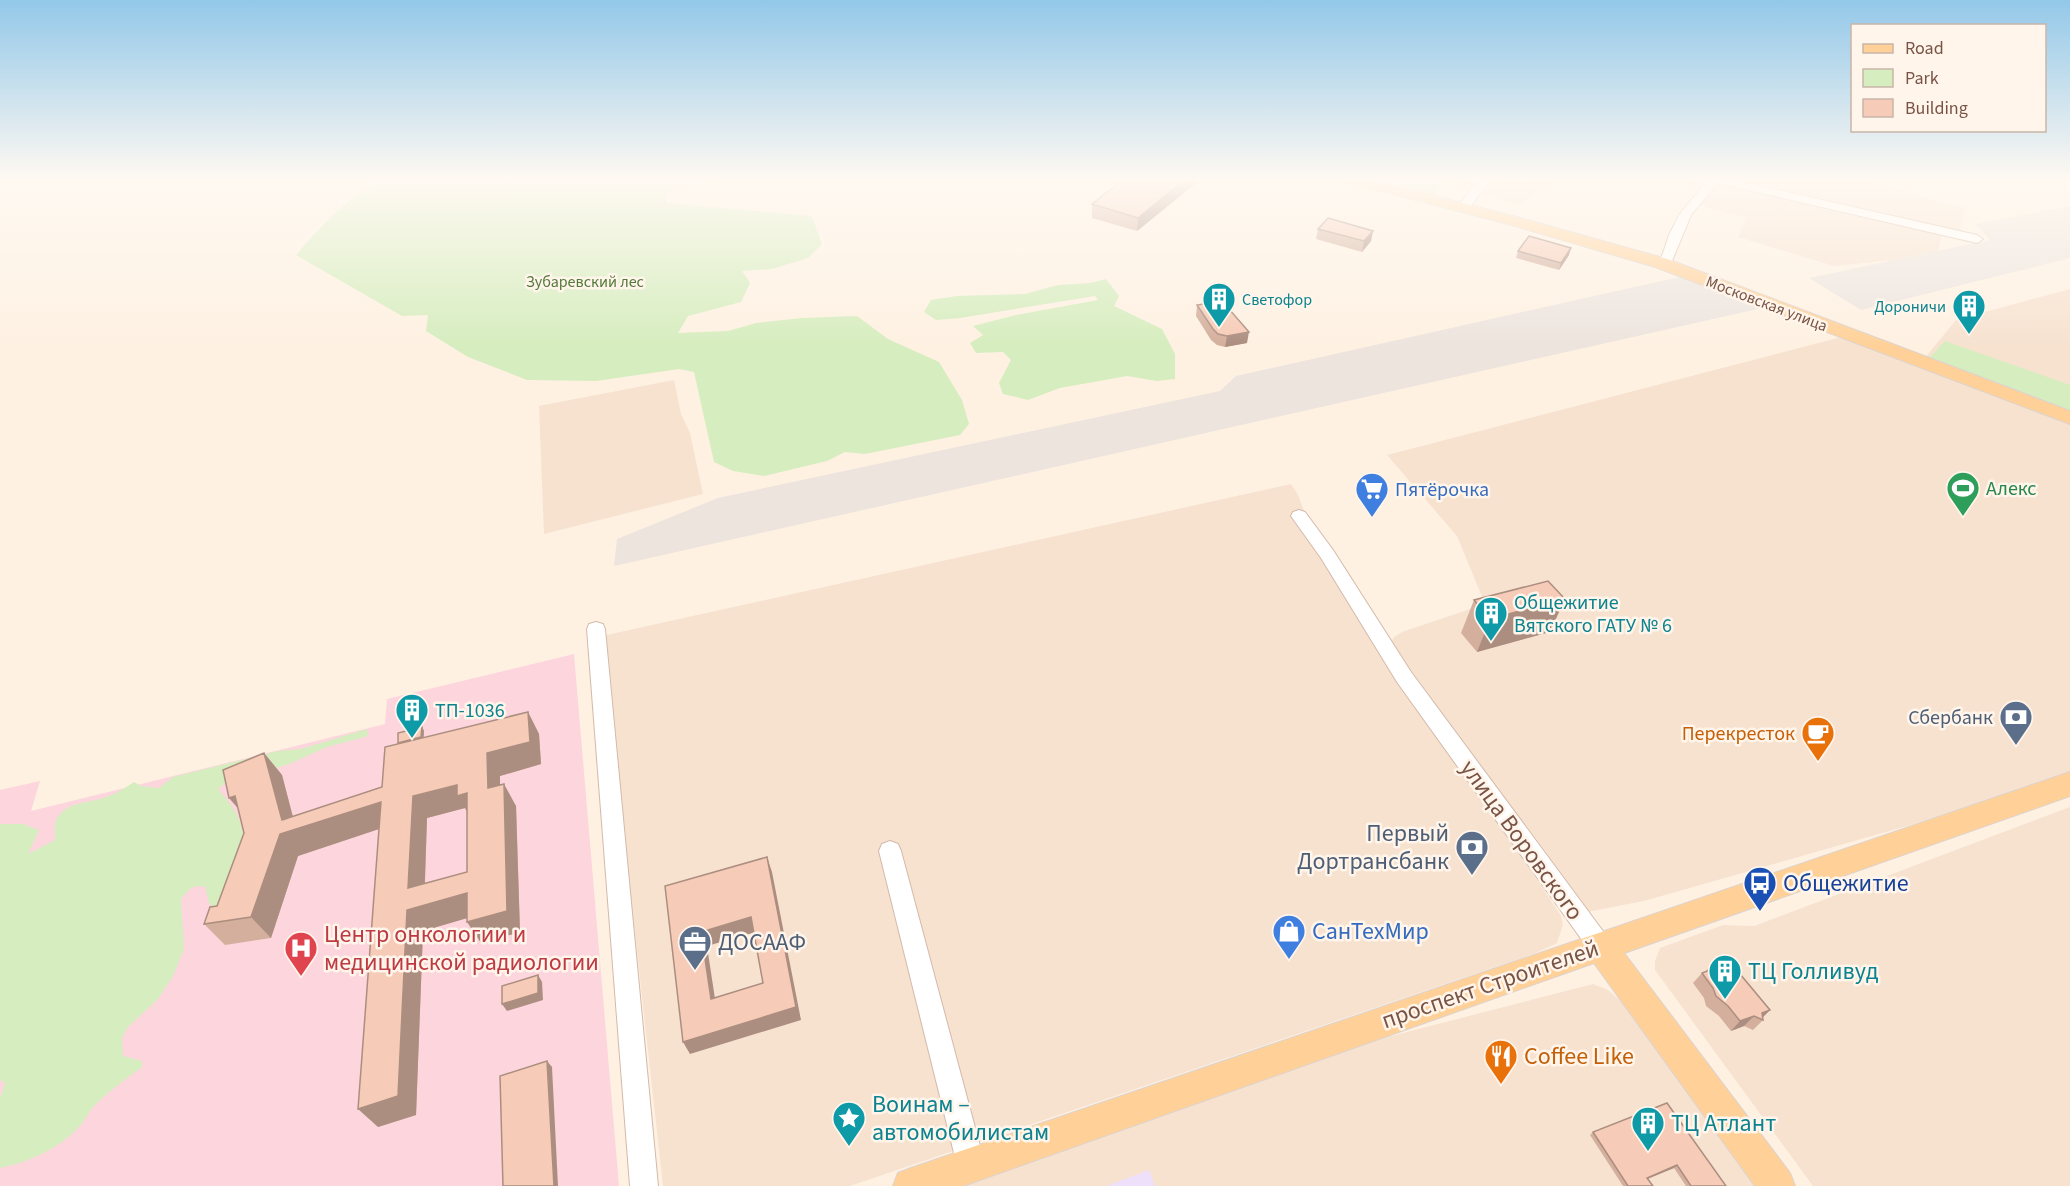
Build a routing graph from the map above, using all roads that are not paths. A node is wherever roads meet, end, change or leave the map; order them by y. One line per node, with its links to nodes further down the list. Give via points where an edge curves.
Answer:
1 (1561, 235): 5 (main road, Московская улица)
2 (1673, 235): 5 (street, via 1668,258)
3 (1961, 235): 4 (street)
4 (1977, 239)
5 (1661, 263): 6 (main road, Московская улица)
6 (2070, 418)
7 (1299, 516): 11 (street, улица Воровского, via 1328,554 1398,669)
8 (596, 629): 13 (street)
9 (2070, 784): 11 (main road, проспект Строителей)
10 (890, 851): 12 (street)
11 (1600, 946): 12 (main road, проспект Строителей); 15 (main road, улица Воровского)
12 (971, 1165): 14 (main road, проспект Строителей)
13 (644, 1186)
14 (910, 1186)
15 (1777, 1186)

